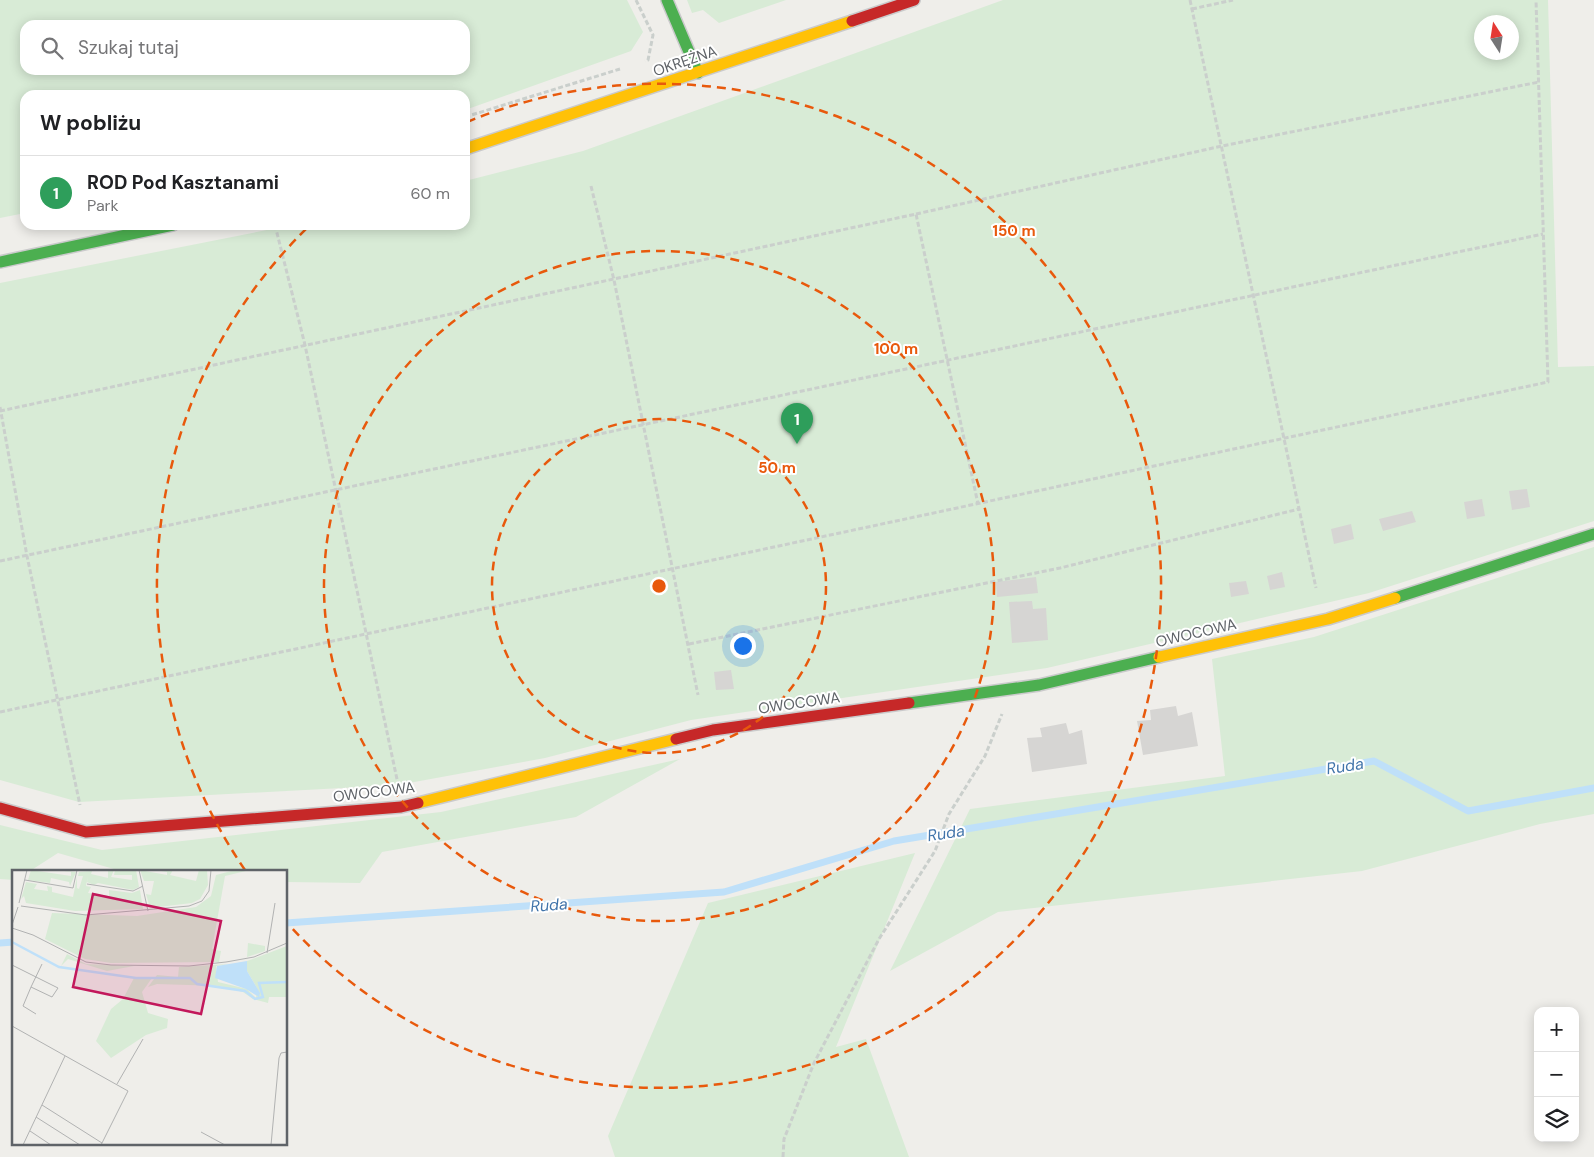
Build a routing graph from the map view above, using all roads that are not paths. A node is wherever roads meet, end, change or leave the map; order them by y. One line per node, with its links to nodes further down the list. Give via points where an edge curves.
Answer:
1 (667, 0): 3 (street)
2 (914, 0): 3 (street, OKRĘŻNA)
3 (698, 73): 4 (street, OKRĘŻNA)
4 (470, 147)
5 (149, 230): 6 (street)
6 (0, 262)
7 (1594, 534): 8 (street, OWOCOWA, via 1328,619 1289,628 1039,685 713,730 401,807 86,832)
8 (0, 808)

